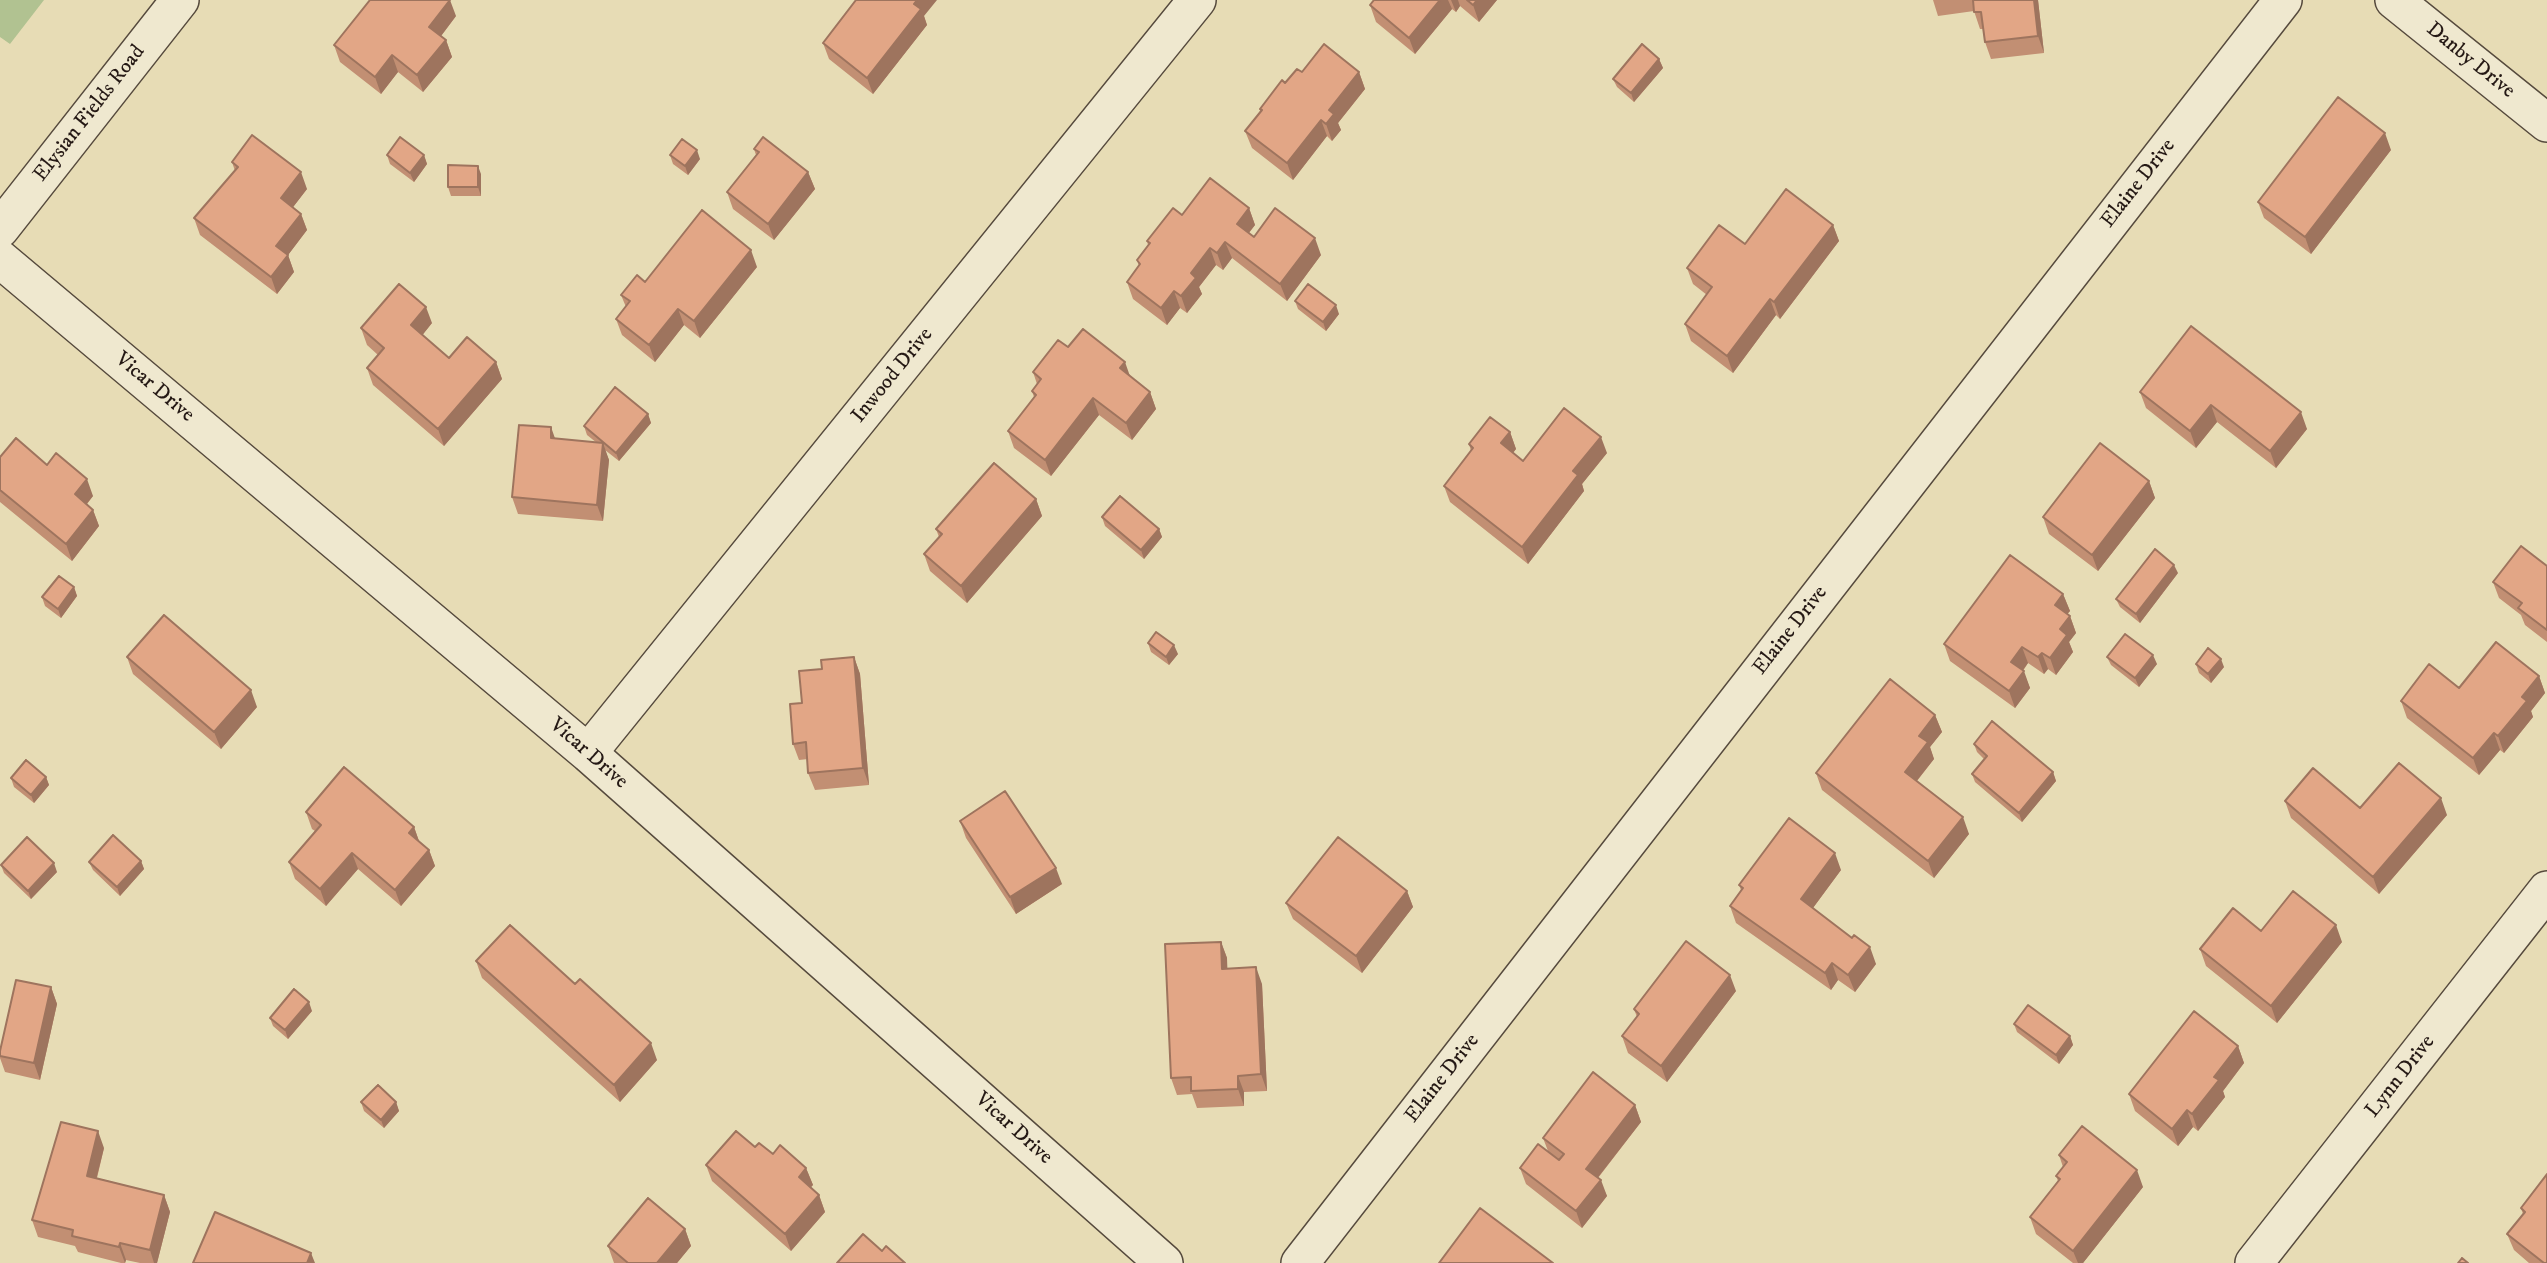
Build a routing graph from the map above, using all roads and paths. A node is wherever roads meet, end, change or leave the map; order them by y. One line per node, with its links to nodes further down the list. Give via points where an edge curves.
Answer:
1 (180, 0): 6 (street, Elysian Fields Road)
2 (1197, 0): 8 (street, Inwood Drive)
3 (2283, 0): 11 (street, Elaine Drive)
4 (2394, 0): 5 (street, Danby Drive)
5 (2547, 123)
6 (0, 229)
7 (0, 259): 8 (street, Vicar Drive)
8 (589, 753): 10 (street, Vicar Drive)
9 (2547, 890): 12 (street, Lynn Drive)
10 (1164, 1263)
11 (1300, 1263)
12 (2254, 1263)

